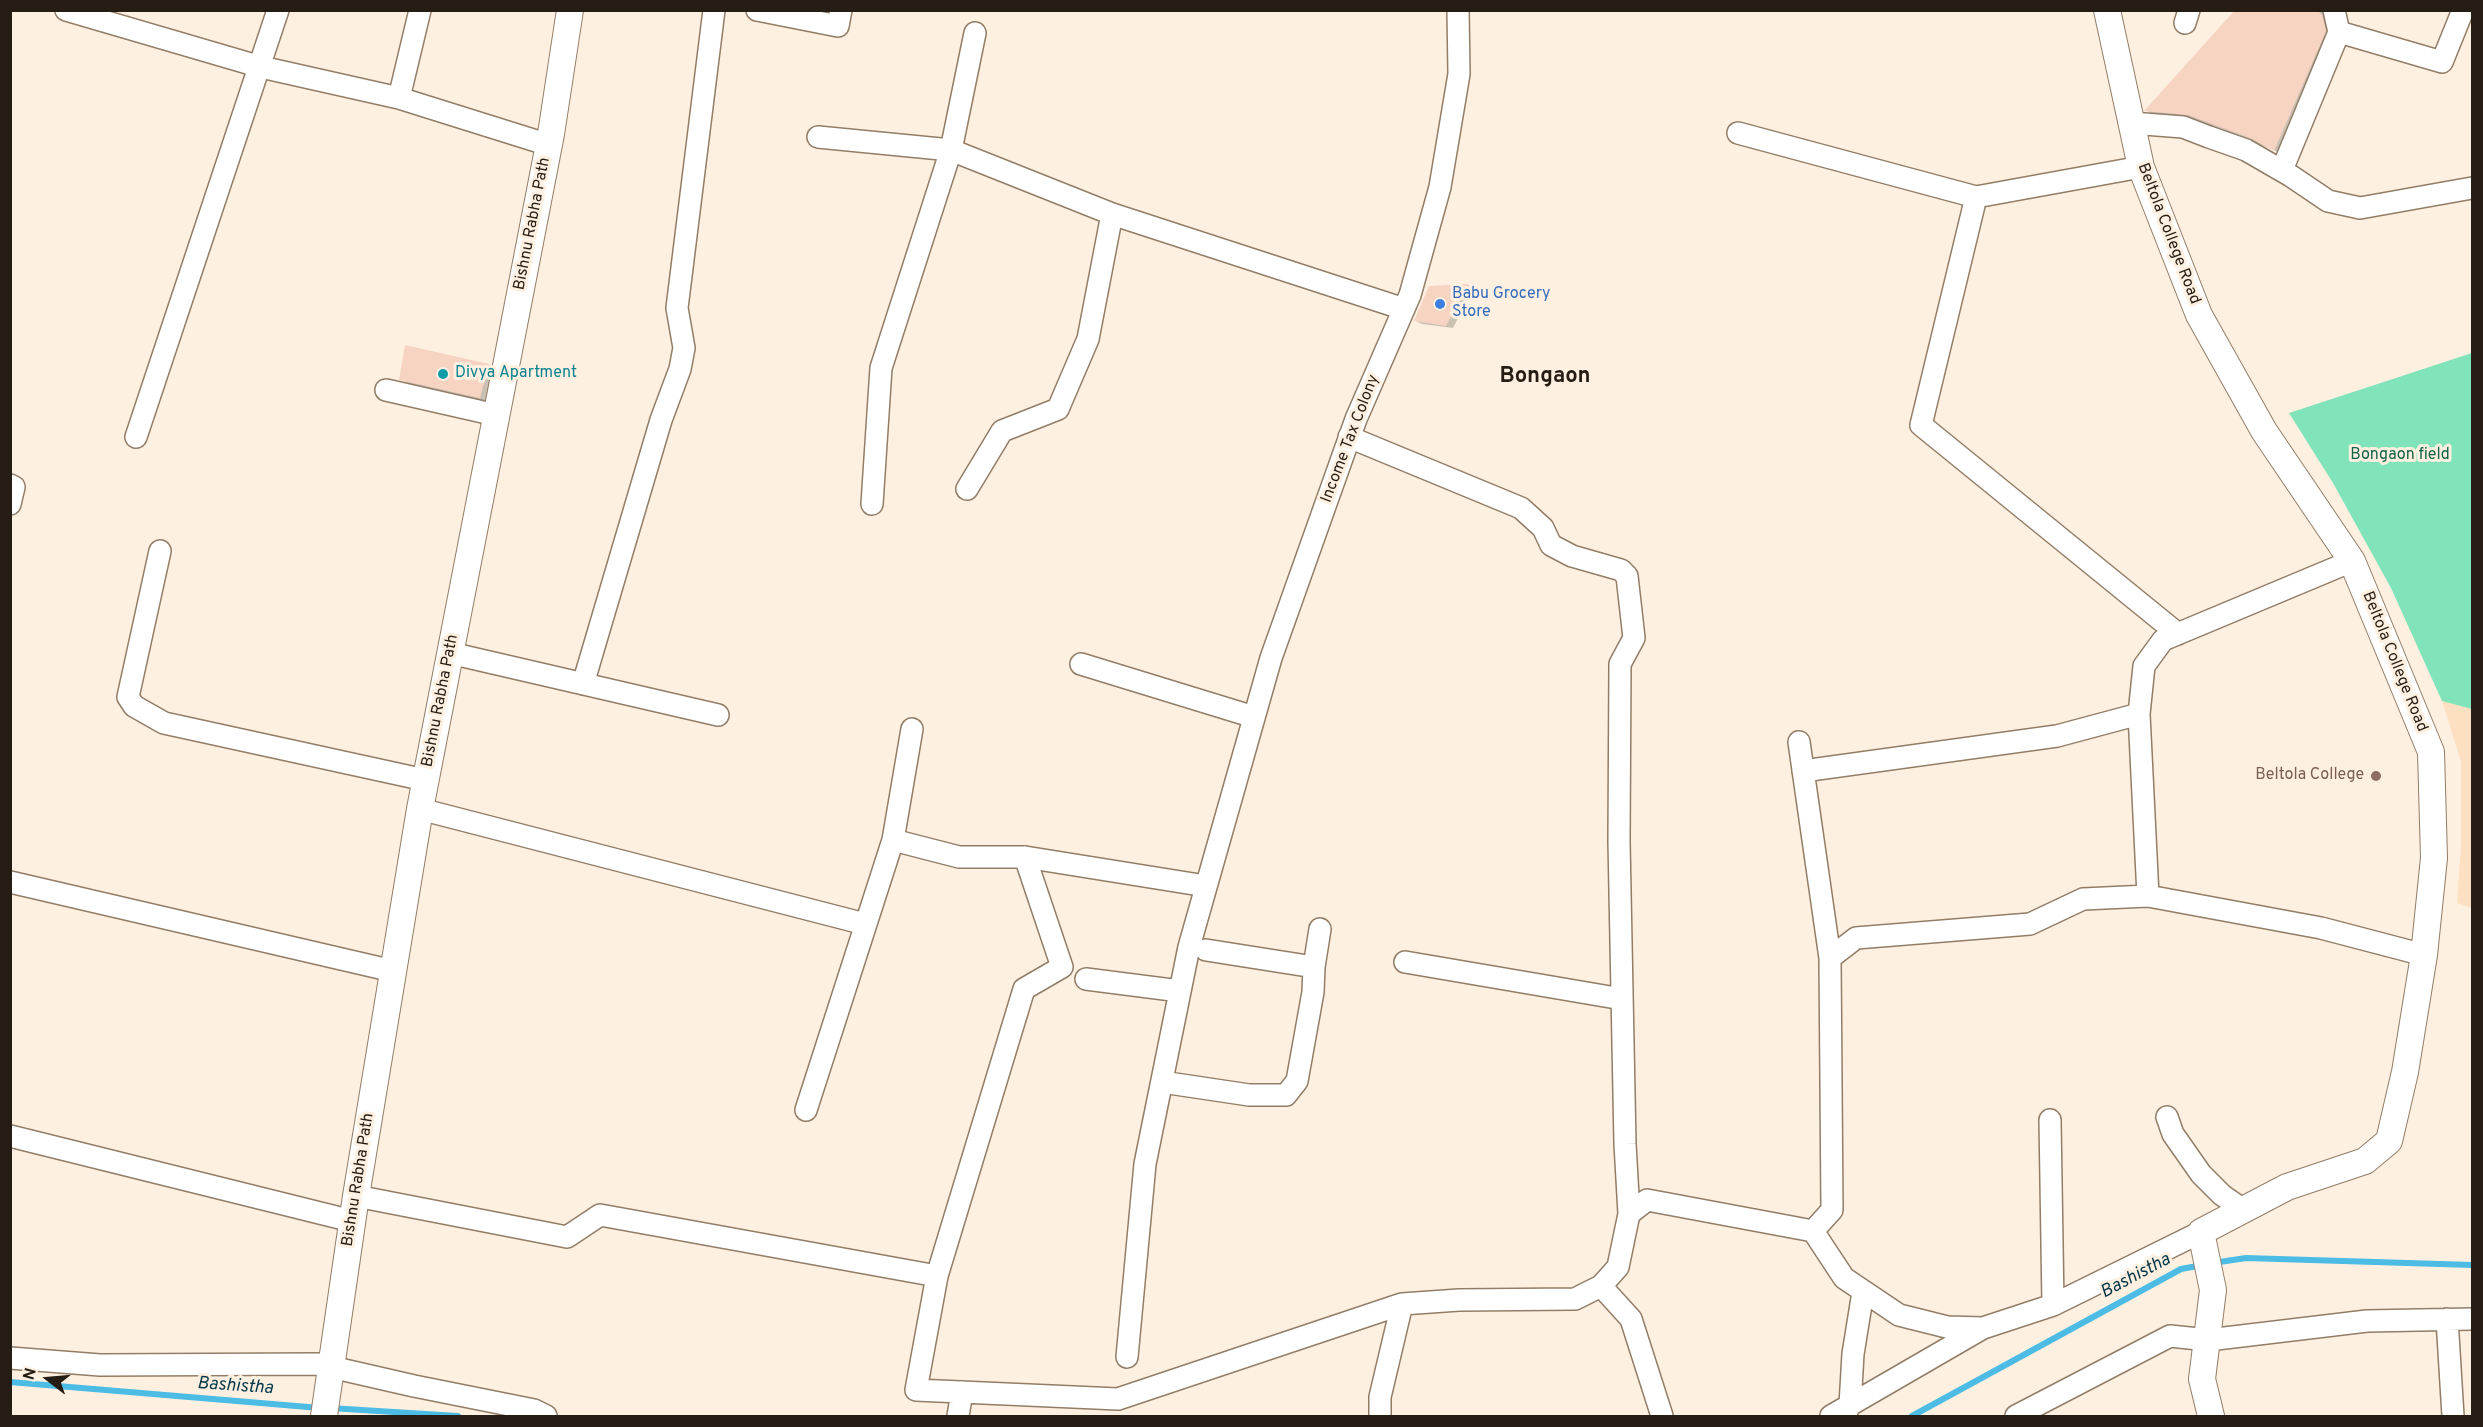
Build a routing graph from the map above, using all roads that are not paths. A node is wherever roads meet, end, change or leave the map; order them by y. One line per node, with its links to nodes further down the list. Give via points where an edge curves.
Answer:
1 (66, 10): 14 (street)
2 (278, 10): 14 (street)
3 (420, 10): 15 (street)
4 (570, 10): 19 (street, Bishnu Rabha Path)
5 (714, 10): 40 (street, via 677,308 684,348 680,369 661,420)
6 (757, 10): 7 (street, via 838,26)
7 (841, 10)
8 (1458, 10): 26 (street, Income Tax Colony, via 1459,74 1440,187)
9 (2108, 10): 16 (street, Beltola College Road)
10 (2334, 10): 12 (street)
11 (2463, 10): 12 (street, via 2442,62)
12 (2339, 32): 22 (street)
13 (975, 33): 20 (street)
14 (261, 67): 15 (street); 29 (street)
15 (399, 98): 19 (street)
16 (2131, 123): 21 (street, Beltola College Road); 22 (street, via 2183,127 2246,150)
17 (1738, 134): 24 (street)
18 (818, 137): 20 (street)
19 (549, 145): 28 (street, Bishnu Rabha Path)
20 (951, 150): 25 (street); 34 (street, via 881,368)
21 (2141, 167): 24 (street); 36 (street, Beltola College Road, via 2199,315 2264,431)
22 (2282, 170): 23 (street, via 2328,201 2360,208)
23 (2472, 188)
24 (1976, 197): 37 (street, via 1921,425)
25 (1112, 214): 26 (street); 32 (street, via 1088,339 1058,409 1002,431)
26 (1404, 309): 30 (street, Income Tax Colony)
27 (386, 390): 28 (street)
28 (496, 415): 38 (street, Bishnu Rabha Path)
29 (136, 436)
30 (1349, 437): 43 (street, Income Tax Colony); 64 (street, via 1521,508 1543,528 1551,545 1572,556 1621,570 1627,576 1634,638 1620,664)
31 (10, 485): 33 (street, via 14,487)
32 (967, 489)
33 (10, 504)
34 (872, 504)
35 (160, 551): 47 (street, via 128,697 134,706 164,723)
36 (2352, 561): 37 (street); 57 (street, Beltola College Road, via 2431,752 2434,858)
37 (2178, 634): 41 (street, via 2163,640 2144,666)
38 (450, 653): 40 (street); 47 (street, Bishnu Rabha Path)
39 (1081, 664): 43 (street)
40 (583, 684): 42 (street)
41 (2139, 714): 46 (street, via 2057,736); 53 (street)
42 (718, 715)
43 (1254, 717): 52 (street, Income Tax Colony)
44 (912, 729): 49 (street)
45 (1799, 742): 46 (street)
46 (1803, 771): 58 (street)
47 (426, 780): 48 (street, Bishnu Rabha Path)
48 (420, 809): 54 (street); 61 (street, Bishnu Rabha Path)
49 (893, 840): 50 (street, via 959,857); 54 (street)
50 (1025, 857): 52 (street); 76 (street, via 1062,967 1024,989)
51 (10, 882): 61 (street)
52 (1206, 886): 63 (street, Income Tax Colony)
53 (2148, 896): 57 (street, via 2321,928); 58 (street, via 2083,899 2030,924 1856,938)
54 (865, 924): 66 (street)
55 (1320, 929): 60 (street)
56 (1206, 950): 60 (street)
57 (2424, 955): 71 (street, Beltola College Road, via 2389,1141 2365,1161 2287,1188)
58 (1830, 958): 74 (street, via 1832,1210)
59 (1405, 962): 64 (street)
60 (1314, 967): 65 (street, via 1297,1081 1286,1095 1249,1095)
61 (393, 971): 70 (street, Bishnu Rabha Path)
62 (1086, 979): 63 (street)
63 (1180, 991): 65 (street, Income Tax Colony)
64 (1622, 999): 72 (street)
65 (1162, 1082): 85 (street, Income Tax Colony, via 1145,1164)
66 (806, 1110)
67 (2167, 1117): 71 (street, via 2173,1134 2201,1174)
68 (2050, 1120): 80 (street)
69 (10, 1136): 73 (street)
70 (356, 1196): 73 (street, Bishnu Rabha Path); 76 (street, via 567,1237 600,1215)
71 (2245, 1211): 75 (street, Beltola College Road)
72 (1629, 1214): 74 (street, via 1647,1200); 77 (street, via 1618,1267)
73 (352, 1221): 87 (street, Bishnu Rabha Path)
74 (1813, 1231): 78 (street, via 1844,1278)
75 (2204, 1241): 80 (street); 84 (street, via 2213,1290)
76 (937, 1276): 88 (street, via 916,1390)
77 (1601, 1286): 79 (street, via 1575,1299); 95 (street, via 1631,1319)
78 (1863, 1292): 83 (street, via 1899,1315 1947,1327); 91 (street)
79 (1402, 1304): 90 (street); 94 (street, via 1380,1397)
80 (2053, 1305): 83 (street)
81 (2447, 1319): 82 (street); 84 (street, via 2367,1321); 99 (street)
82 (2472, 1319)
83 (1983, 1328): 91 (street)
84 (2208, 1340): 97 (street, via 2170,1336); 98 (street, via 2202,1379)
85 (1127, 1357)
86 (10, 1358): 87 (street, via 100,1365)
87 (330, 1366): 89 (street, Bishnu Rabha Path); 92 (street, via 534,1410)
88 (962, 1392): 90 (street); 93 (street)
89 (326, 1405)
90 (1118, 1408)
91 (1847, 1411): 96 (street)
92 (546, 1416)
93 (958, 1416)
94 (1380, 1416)
95 (1662, 1416)
96 (1831, 1416)
97 (2016, 1416)
98 (2211, 1416)
99 (2453, 1416)

